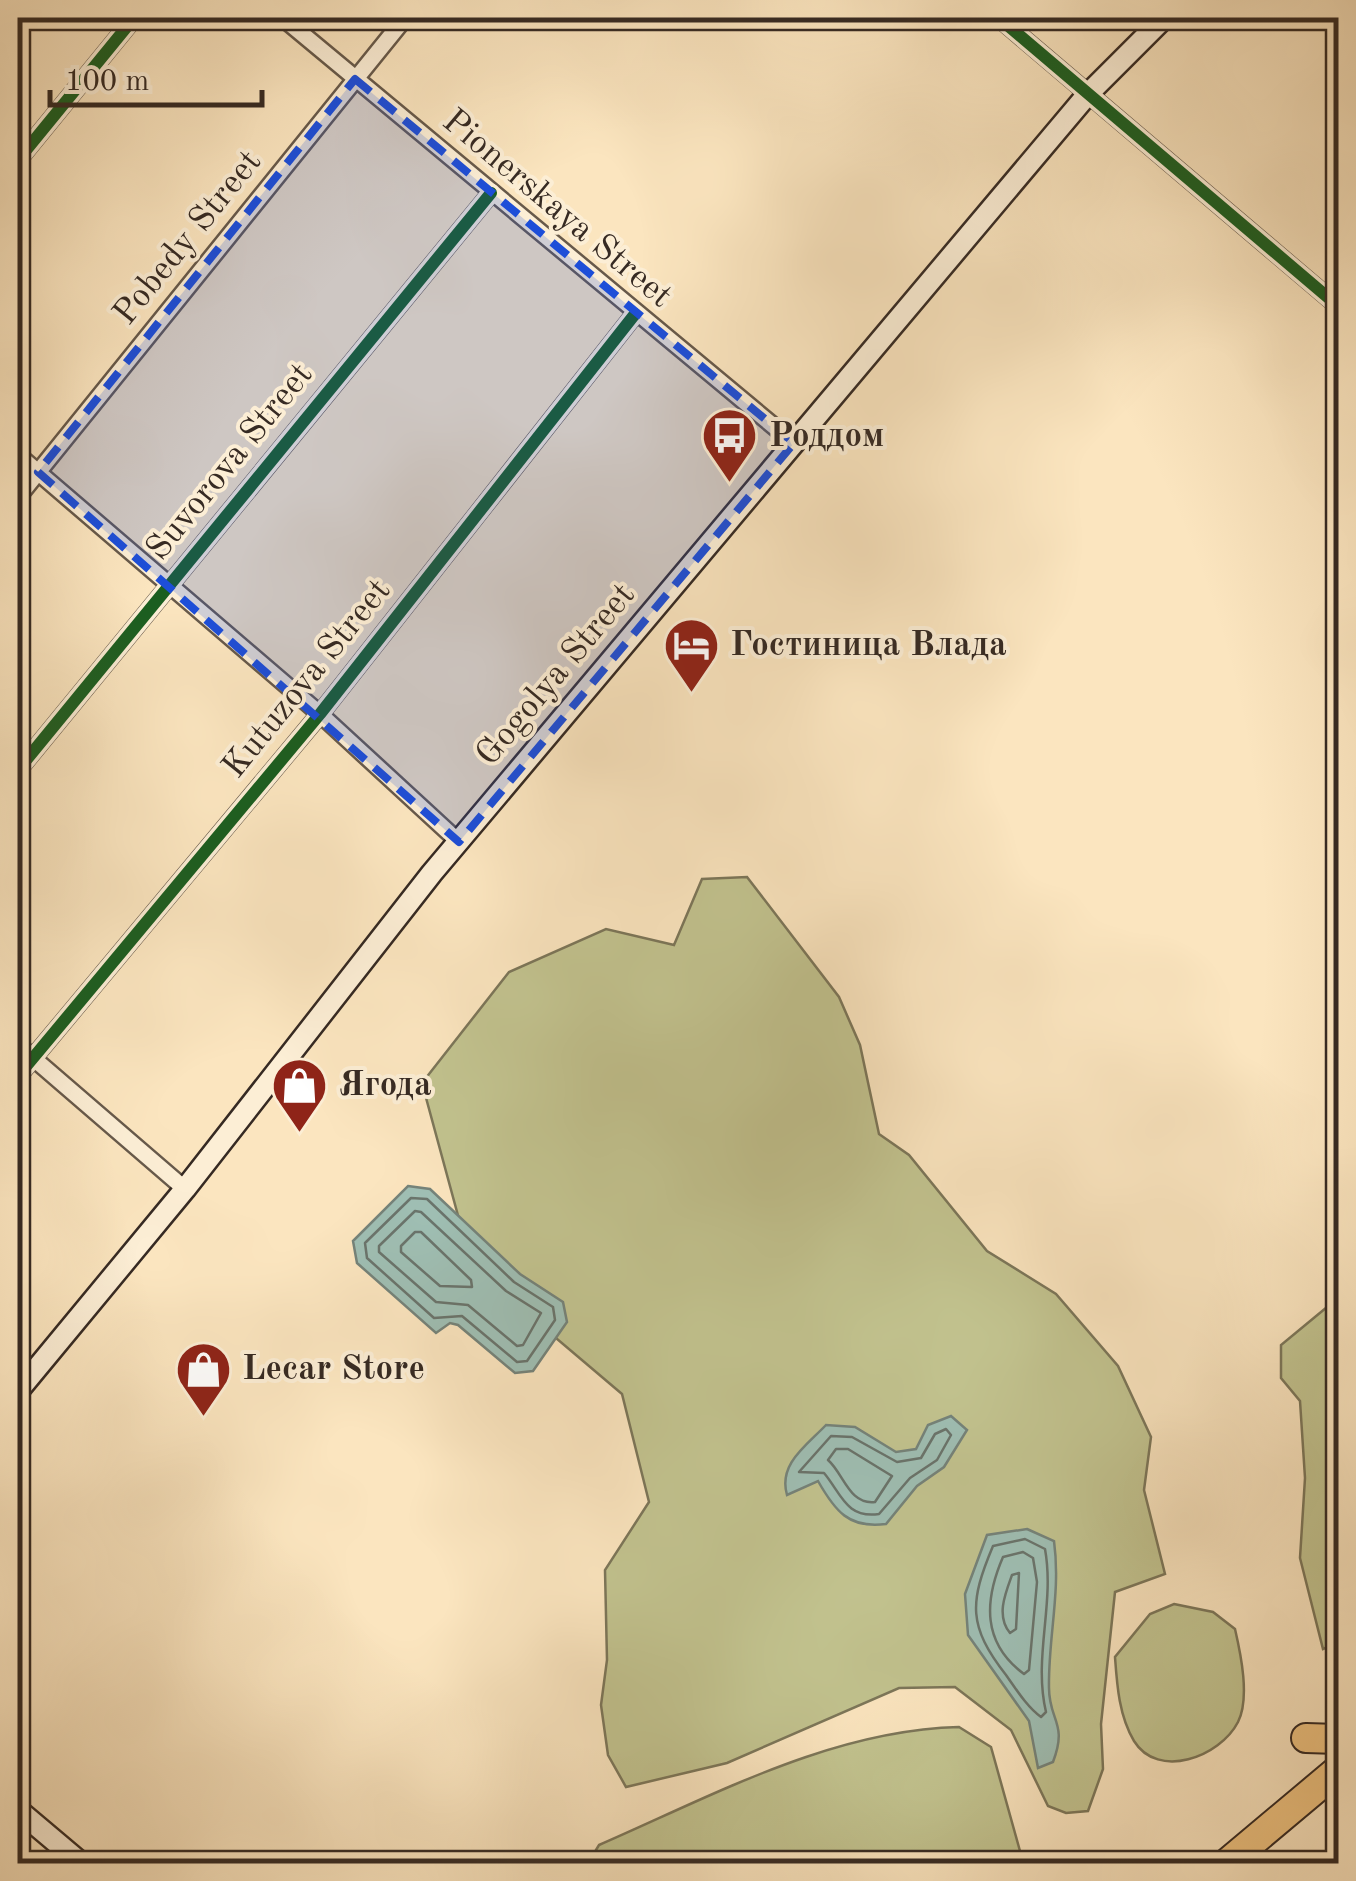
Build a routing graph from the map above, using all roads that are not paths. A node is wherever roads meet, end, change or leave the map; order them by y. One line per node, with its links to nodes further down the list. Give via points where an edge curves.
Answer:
1 (134, 18): 8 (street)
2 (284, 18): 6 (street, Pionerskaya Street)
3 (405, 18): 6 (street, Pobedy Street)
4 (999, 18): 7 (street)
5 (1164, 18): 7 (main road, Gogolya Street)
6 (355, 79): 9 (street, Pionerskaya Street); 14 (street, Pobedy Street)
7 (1087, 95): 10 (street); 12 (main road, Gogolya Street)
8 (18, 160)
9 (491, 193): 11 (street, Pionerskaya Street); 16 (street, Suvorova Street)
10 (1338, 306)
11 (636, 314): 12 (street, Pionerskaya Street); 17 (street, Kutuzova Street)
12 (794, 443): 19 (main road, Gogolya Street)
13 (18, 454): 14 (street)
14 (38, 472): 15 (street, Pobedy Street); 16 (street)
15 (18, 497)
16 (169, 584): 17 (street); 18 (street, Suvorova Street)
17 (320, 714): 19 (street); 21 (street, Kutuzova Street)
18 (18, 770)
19 (458, 842): 23 (main road, Gogolya Street)
20 (18, 1045): 21 (street)
21 (32, 1058): 22 (street, Kutuzova Street); 23 (street)
22 (18, 1076)
23 (185, 1190): 24 (main road, Gogolya Street)
24 (18, 1390)
25 (1306, 1738): 26 (highway)
26 (1338, 1739)
27 (1338, 1770): 30 (highway)
28 (18, 1810): 29 (main road)
29 (82, 1864)
30 (1226, 1864)

